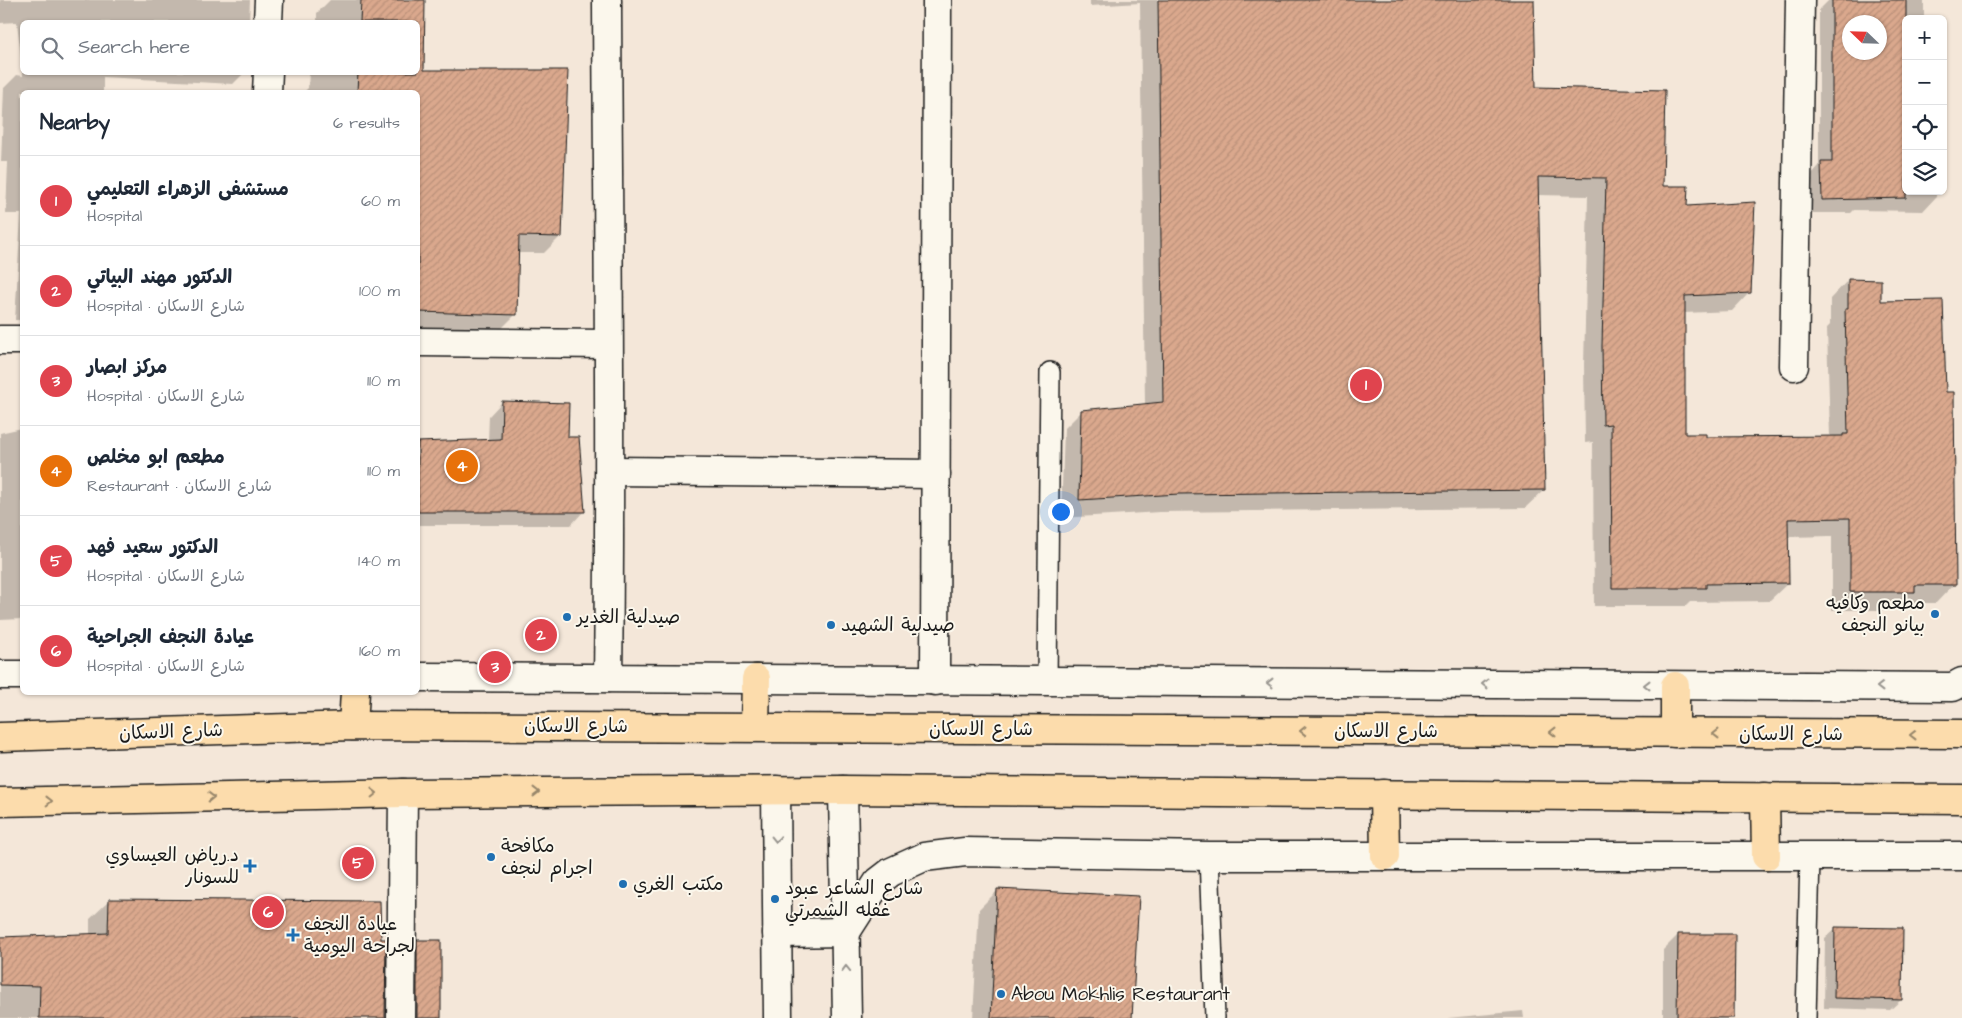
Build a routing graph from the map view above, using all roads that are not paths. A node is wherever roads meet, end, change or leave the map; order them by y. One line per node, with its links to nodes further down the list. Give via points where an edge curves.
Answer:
1 (269, 0): 5 (street)
2 (607, 0): 11 (street)
3 (938, 0): 15 (street)
4 (1800, 0): 12 (street)
5 (268, 20)
6 (268, 75): 7 (street)
7 (267, 90)
8 (0, 340): 9 (street)
9 (20, 340)
10 (420, 342): 11 (street)
11 (608, 344): 14 (street)
12 (1794, 366)
13 (1050, 372): 22 (lane)
14 (611, 472): 15 (street); 19 (street)
15 (936, 474): 21 (street)
16 (0, 675): 17 (street)
17 (20, 675)
18 (420, 677): 19 (street)
19 (608, 678): 20 (street)
20 (756, 679): 21 (street); 27 (main road)
21 (935, 681): 22 (street)
22 (1047, 682): 24 (street, one-way to 22)
23 (1962, 682): 24 (street, one-way to 24, via 1953,687)
24 (1675, 686): 29 (main road)
25 (356, 695): 26 (main road)
26 (353, 726): 27 (main road, شارع الاسكان); 30 (main road, شارع الاسكان)
27 (755, 727): 29 (main road, شارع الاسكان, one-way to 27)
28 (1955, 732): 29 (main road, شارع الاسكان, one-way to 29)
29 (1675, 733)
30 (0, 737)
31 (776, 790): 32 (main road); 33 (main road, one-way to 31); 44 (street, one-way to 44)
32 (843, 790): 34 (main road); 43 (street)
33 (403, 793): 37 (main road, one-way to 33); 45 (street)
34 (1384, 794): 35 (main road); 39 (main road)
35 (1765, 797): 36 (main road); 40 (main road)
36 (1962, 799)
37 (0, 802)
38 (1209, 856): 39 (street); 43 (street, via 964,852 924,857 899,867 878,882); 48 (lane)
39 (1385, 856): 40 (street)
40 (1766, 856): 41 (street)
41 (1810, 856): 42 (street); 49 (lane)
42 (1962, 856)
43 (846, 932): 44 (street); 47 (street, one-way to 43)
44 (777, 933): 46 (street)
45 (401, 1018)
46 (778, 1018)
47 (846, 1018)
48 (1214, 1018)
49 (1806, 1018)

